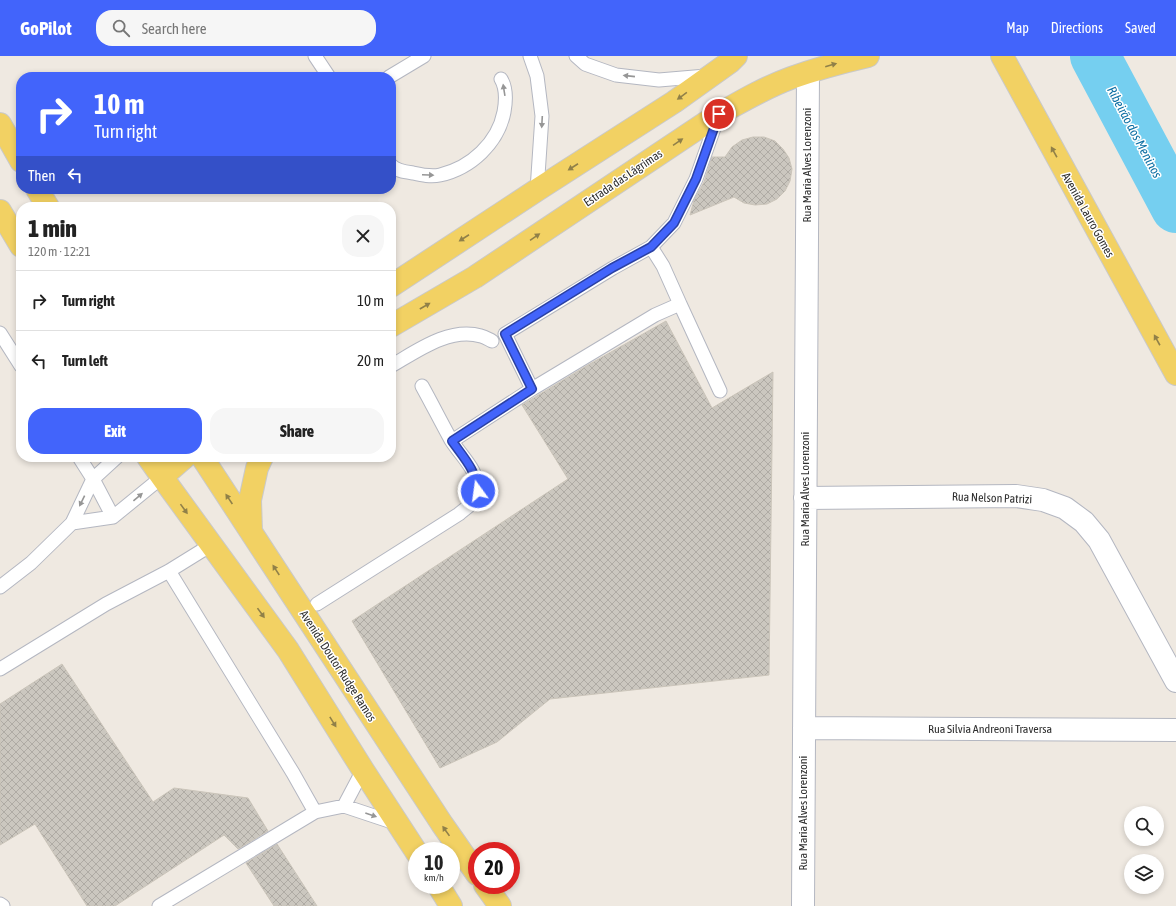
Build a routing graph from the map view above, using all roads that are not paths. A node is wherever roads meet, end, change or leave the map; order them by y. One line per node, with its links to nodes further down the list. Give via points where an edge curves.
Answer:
1 (315, 56): 8 (lane)
2 (424, 56): 9 (lane)
3 (530, 56): 17 (lane, one-way to 17, via 537,76 542,116)
4 (576, 56): 11 (lane, one-way to 4, via 659,80 616,75 585,64)
5 (736, 56): 11 (main road)
6 (868, 56): 10 (main road, Estrada das Lágrimas, one-way to 6, via 828,65)
7 (1002, 56): 28 (main road, Avenida Lauro Gomes, one-way to 7)
8 (326, 72)
9 (396, 73)
10 (808, 73): 13 (main road, Estrada das Lágrimas, via 776,84); 41 (street, Rua Maria Alves Lorenzoni)
11 (710, 76): 17 (main road, one-way to 17)
12 (501, 79): 16 (lane, one-way to 12, via 427,176 440,175 476,157 490,144 500,127 506,93)
13 (719, 114): 20 (lane, via 696,179 674,223); 23 (main road, Estrada das Lágrimas, one-way to 13, via 475,277)
14 (0, 124): 15 (main road)
15 (16, 152)
16 (396, 169)
17 (537, 190): 21 (main road, one-way to 21)
18 (0, 211): 19 (main road)
19 (16, 238)
20 (651, 247): 22 (lane, via 664,266); 30 (lane, via 505,334)
21 (396, 283)
22 (680, 304): 30 (lane, via 655,315); 31 (lane)
23 (396, 323)
24 (0, 333): 26 (lane)
25 (492, 341): 27 (lane, via 472,334 456,335 421,348)
26 (16, 358)
27 (396, 363)
28 (1176, 374)
29 (422, 386): 32 (lane)
30 (532, 389): 32 (lane)
31 (720, 390)
32 (452, 441): 48 (lane, via 470,465 477,480 478,491 474,502)
33 (82, 462): 40 (lane)
34 (112, 462): 40 (lane)
35 (152, 462): 39 (main road)
36 (179, 462): 39 (main road)
37 (205, 462): 44 (main road, Avenida Doutor Rudge Ramos, one-way to 37)
38 (260, 462): 44 (main road, via 250,500)
39 (162, 477): 42 (lane, one-way to 39); 45 (main road, one-way to 45)
40 (93, 479): 42 (lane); 43 (lane, one-way to 43)
41 (805, 498): 50 (street, Rua Nelson Patrizi, via 1016,496 1043,500 1065,508 1084,522 1099,540); 51 (street, Rua Maria Alves Lorenzoni)
42 (113, 517): 43 (lane)
43 (72, 523): 47 (lane, via 31,563)
44 (251, 531): 58 (main road, Avenida Doutor Rudge Ramos, one-way to 44)
45 (211, 544): 46 (lane); 53 (main road, one-way to 53, via 288,650)
46 (169, 571): 49 (lane, via 106,604); 55 (lane, via 289,766)
47 (0, 587)
48 (317, 604)
49 (0, 669)
50 (1176, 682)
51 (804, 728): 52 (street, Rua Silvia Andreoni Traversa); 66 (street, Rua Maria Alves Lorenzoni)
52 (1176, 730)
53 (364, 770): 54 (lane); 56 (main road)
54 (344, 806): 55 (lane); 56 (lane, one-way to 56)
55 (314, 812): 63 (lane)
56 (398, 824): 57 (main road)
57 (410, 842)
58 (468, 861)
59 (444, 894): 64 (main road)
60 (491, 894): 65 (main road)
61 (0, 904): 62 (lane)
62 (3, 906)
63 (159, 906)
64 (451, 906)
65 (500, 906)
66 (803, 906)

